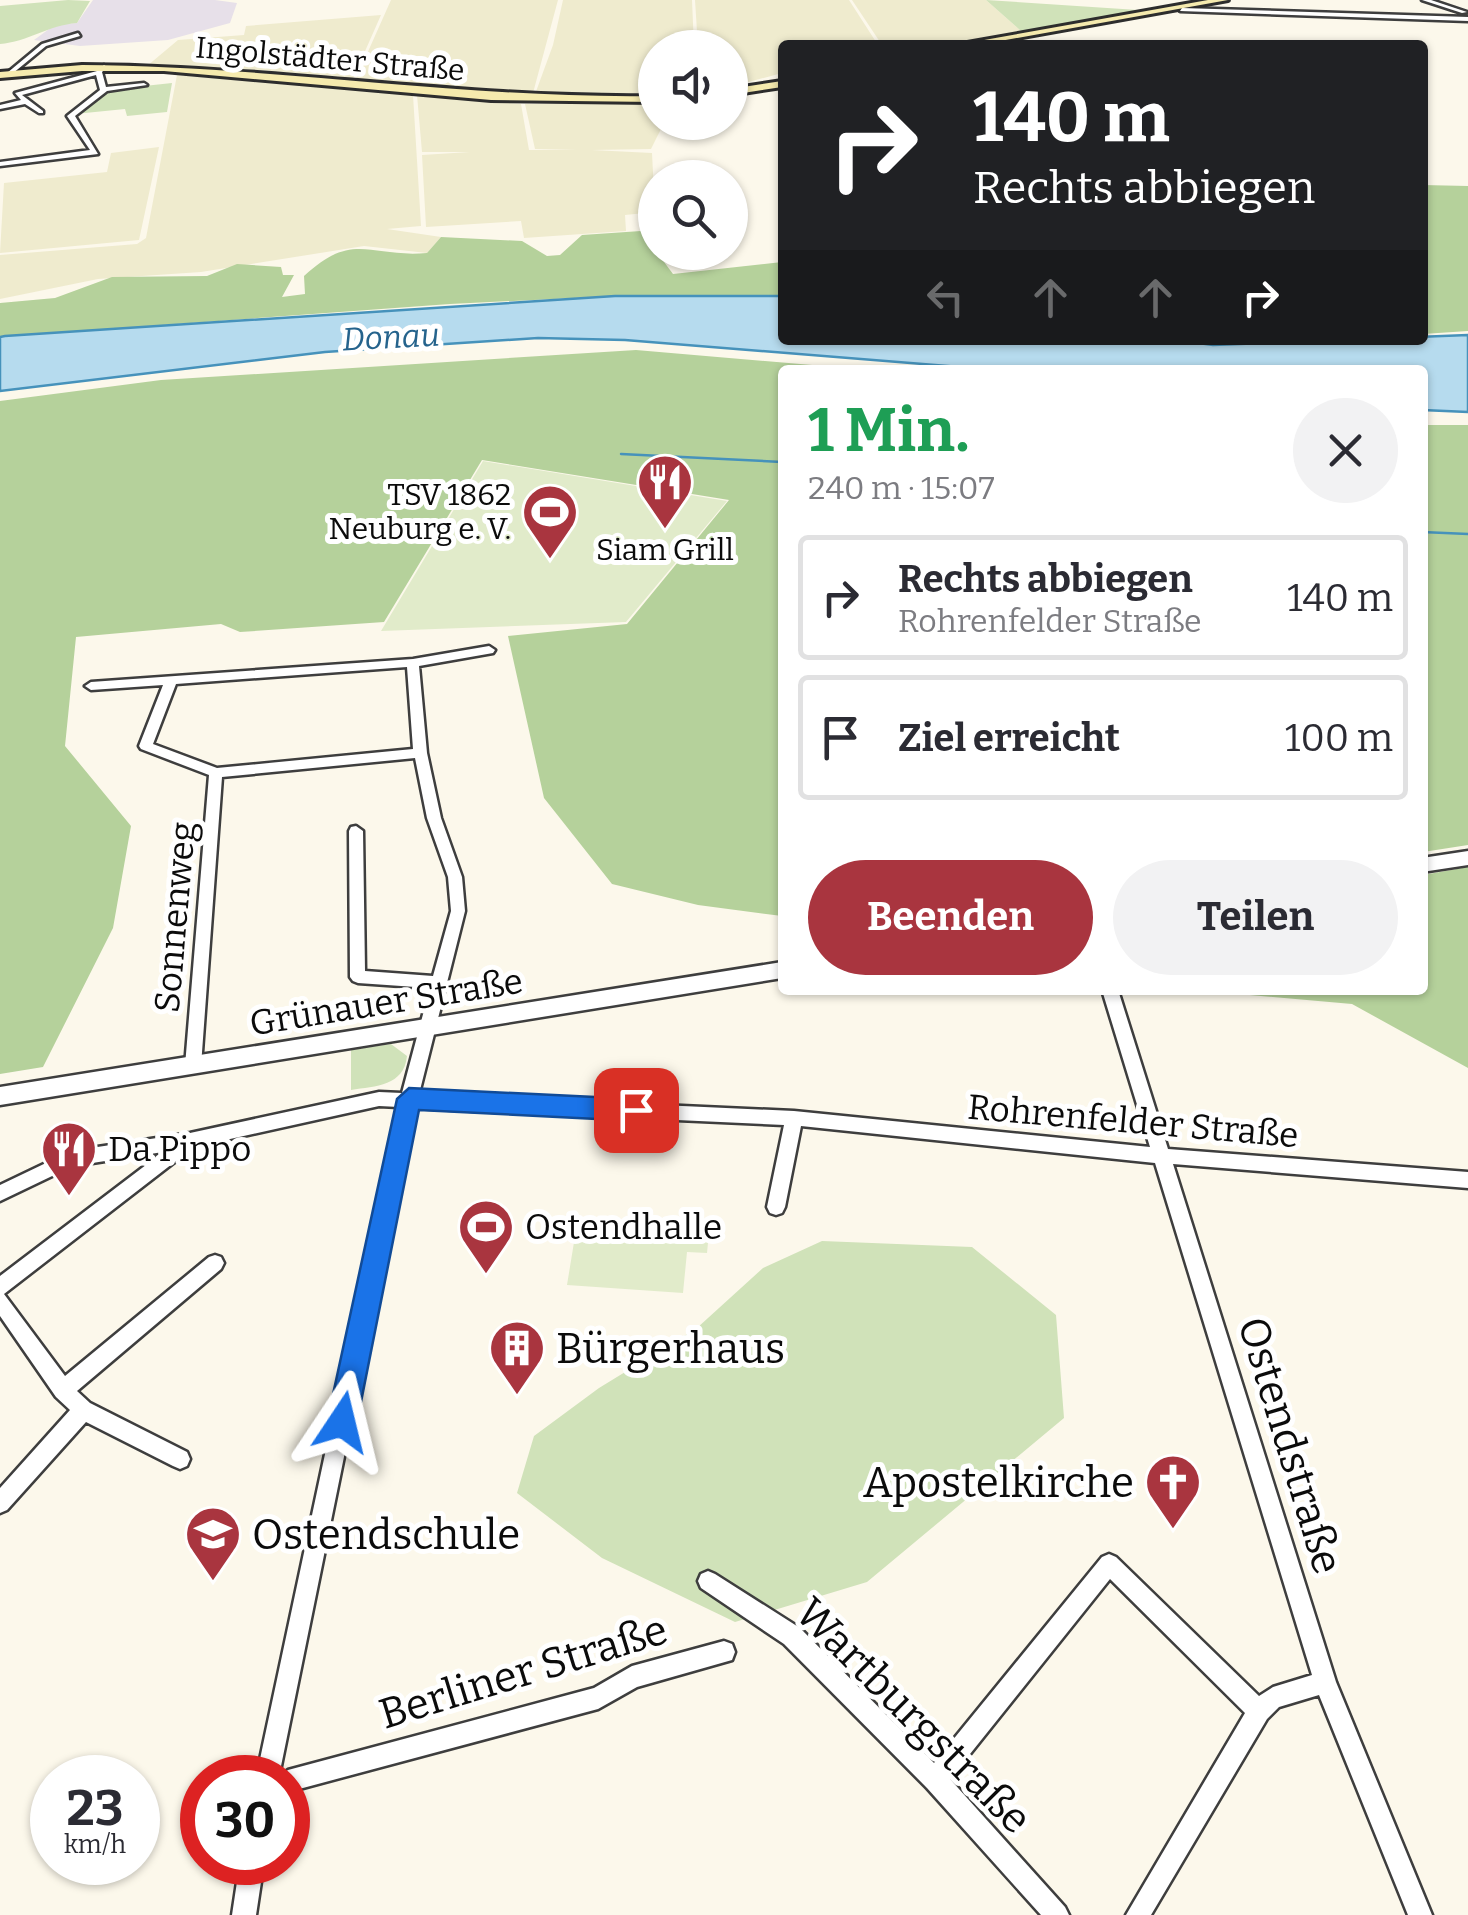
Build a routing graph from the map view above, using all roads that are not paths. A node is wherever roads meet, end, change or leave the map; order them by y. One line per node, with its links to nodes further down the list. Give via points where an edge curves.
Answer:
1 (1224, 0): 3 (main road)
2 (1425, 0): 4 (street)
3 (1182, 10): 4 (street); 6 (main road)
4 (1468, 16)
5 (78, 35): 8 (street, via 44,45)
6 (993, 40)
7 (101, 70): 8 (main road, Ingolstädter Straße); 11 (street); 13 (main road, Ingolstädter Straße, via 512,100); 14 (street, via 21,92 16,96)
8 (5, 74)
9 (144, 85): 11 (street)
10 (778, 85): 12 (main road)
11 (104, 89): 17 (street, via 71,116 95,152)
12 (748, 89)
13 (638, 99)
14 (23, 102): 15 (street); 16 (street)
15 (0, 107)
16 (41, 112)
17 (0, 164)
18 (490, 650): 19 (street)
19 (414, 663): 20 (street); 22 (street)
20 (171, 680): 21 (street); 23 (street, via 146,746)
21 (91, 686)
22 (420, 753): 23 (street); 28 (street, via 455,877 458,911)
23 (216, 773): 31 (street, Sonnenweg)
24 (356, 830): 28 (street, via 358,977)
25 (1468, 858): 26 (street)
26 (1428, 864)
27 (778, 971): 30 (street, Grünauer Straße)
28 (440, 983): 30 (street)
29 (1112, 995): 36 (street, Ostendstraße)
30 (430, 1028): 31 (street, Grünauer Straße); 33 (street)
31 (193, 1066): 32 (street, Grünauer Straße)
32 (0, 1096)
33 (409, 1099): 34 (street, Rohrenfelder Straße); 35 (street, Rohrenfelder Straße, via 367,1100); 51 (street)
34 (794, 1118): 36 (street, Rohrenfelder Straße); 39 (street)
35 (190, 1140): 38 (street, Rohrenfelder Straße, via 71,1159); 41 (street)
36 (1162, 1156): 37 (street, Rohrenfelder Straße); 49 (street, Ostendstraße)
37 (1468, 1180)
38 (0, 1193)
39 (776, 1207)
40 (216, 1262): 43 (street)
41 (0, 1287)
42 (0, 1302): 43 (street)
43 (63, 1390): 44 (street)
44 (83, 1410): 45 (street); 46 (street)
45 (180, 1458)
46 (0, 1503)
47 (708, 1581): 53 (street, Wartburgstraße, via 792,1636)
48 (724, 1652): 52 (street, Berliner Straße, via 632,1677 598,1698)
49 (1325, 1682): 50 (street, via 1273,1698); 58 (street, Ostendstraße)
50 (1259, 1711): 53 (street, via 1109,1564); 57 (street)
51 (271, 1755)
52 (310, 1775)
53 (935, 1780): 56 (street, Wartburgstraße)
54 (249, 1885): 55 (street)
55 (244, 1915)
56 (1057, 1915)
57 (1138, 1915)
58 (1420, 1915)

